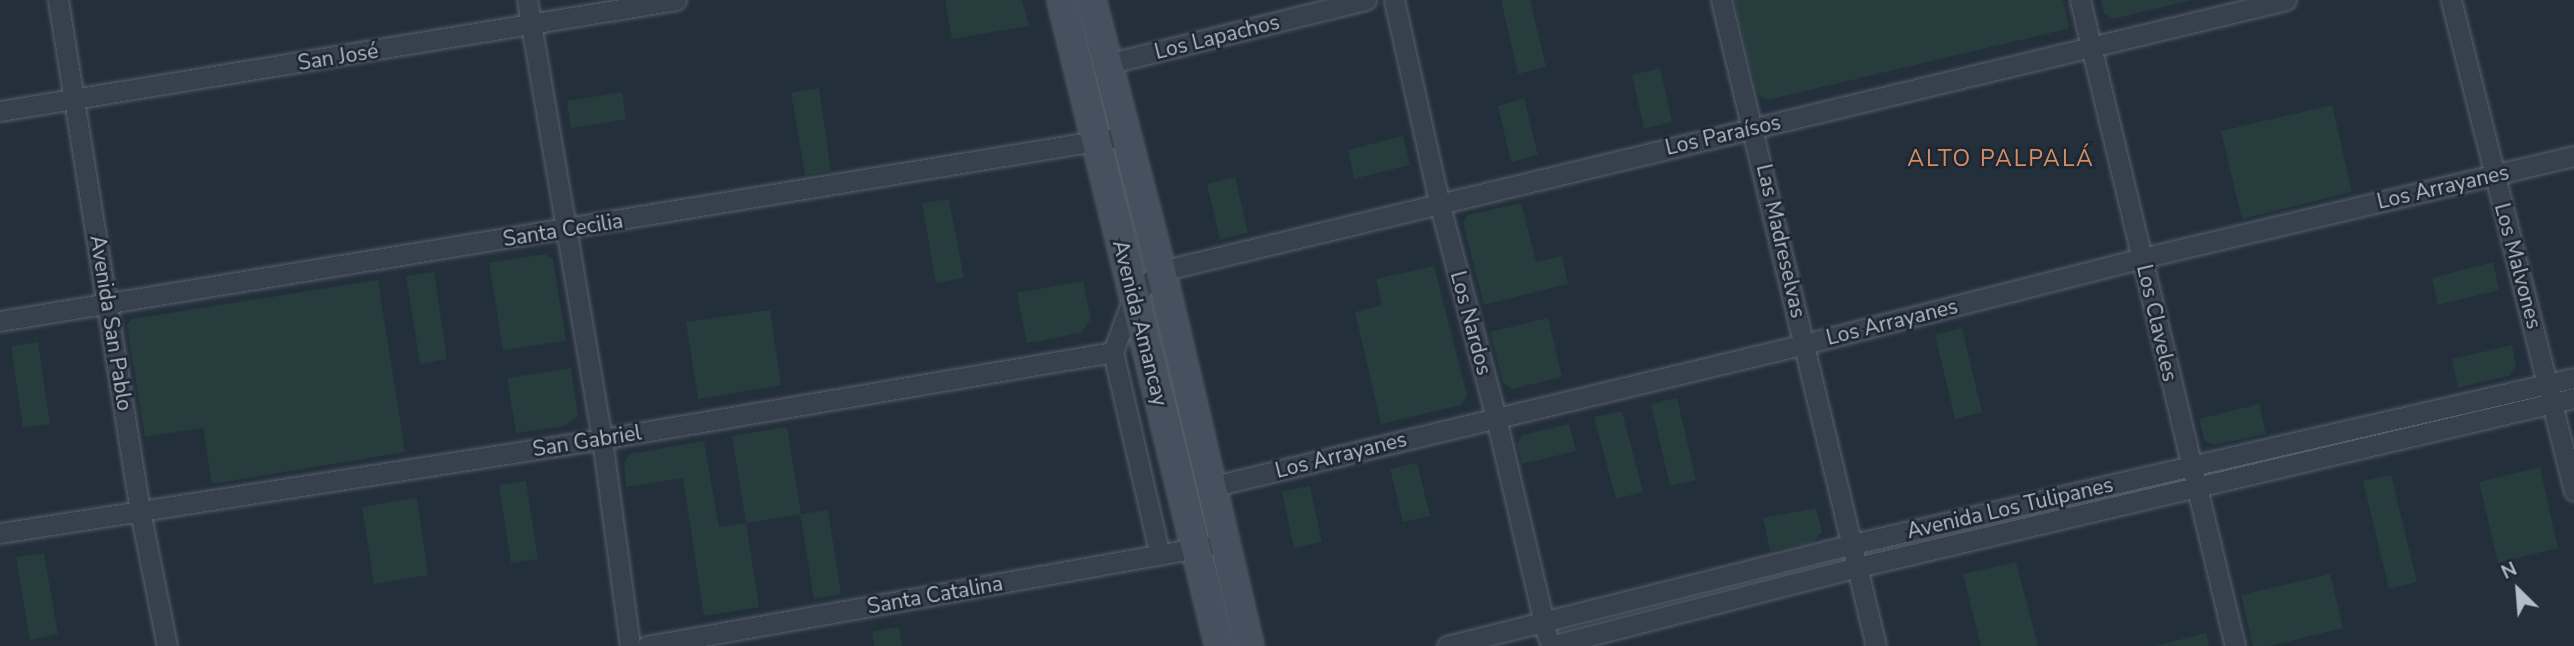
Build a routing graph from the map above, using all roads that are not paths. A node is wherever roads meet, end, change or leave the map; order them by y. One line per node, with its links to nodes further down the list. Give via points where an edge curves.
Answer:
1 (58, 0): 15 (street, Avenida San Pablo)
2 (527, 0): 12 (street)
3 (676, 0): 12 (street, San José)
4 (1062, 0): 19 (street, Avenida Amancay)
5 (1091, 0): 14 (street, Avenida Amancay)
6 (1366, 0): 14 (street, Los Lapachos)
7 (1394, 0): 22 (street, Los Nardos)
8 (1721, 0): 17 (street, Las Madreselvas)
9 (2080, 0): 13 (street, Los Claveles)
10 (2286, 0): 13 (street, Los Paraísos)
11 (2451, 0): 21 (street, Los Malvones)
12 (531, 25): 15 (street, San José); 23 (street)
13 (2092, 47): 17 (street, Los Paraísos); 24 (street, Los Claveles)
14 (1107, 64): 18 (street, Avenida Amancay)
15 (75, 100): 16 (street, San José); 27 (street, Avenida San Pablo)
16 (0, 111)
17 (1754, 128): 22 (street, Los Paraísos); 29 (street, Las Madreselvas)
18 (1126, 136): 19 (street, Santa Cecilia); 25 (street, Avenida Amancay)
19 (1095, 141): 23 (street, Santa Cecilia); 26 (street, Avenida Amancay)
20 (2574, 156): 21 (street, Los Arrayanes)
21 (2494, 175): 24 (street, Los Arrayanes); 32 (street, Los Malvones)
22 (1439, 202): 25 (street, Los Paraísos); 34 (street, Los Nardos)
23 (566, 230): 27 (street, Santa Cecilia); 35 (street)
24 (2142, 258): 29 (street, Los Arrayanes); 36 (street, Los Claveles)
25 (1161, 271): 26 (street); 37 (street, Avenida Amancay)
26 (1134, 295): 30 (street); 44 (street, Avenida Amancay)
27 (108, 303): 28 (street, Santa Cecilia); 40 (street, Avenida San Pablo)
28 (0, 321)
29 (1805, 344): 34 (street, Los Arrayanes); 43 (street, Las Madreselvas)
30 (1113, 352): 35 (street, San Gabriel); 45 (street)
31 (2574, 378): 32 (street, Avenida Los Tulipanes)
32 (2551, 393): 33 (street, Avenida Los Tulipanes); 36 (street, Avenida Los Tulipanes); 38 (street, Avenida Los Tulipanes); 39 (street, Los Malvones)
33 (2574, 398)
34 (1496, 418): 37 (street, Los Arrayanes); 47 (street, Los Nardos)
35 (602, 439): 40 (street, San Gabriel); 49 (street)
36 (2191, 466): 38 (street, Los Claveles); 43 (street, Avenida Los Tulipanes)
37 (1210, 487): 42 (street, Avenida Amancay)
38 (2196, 489): 46 (street, Avenida Los Tulipanes); 56 (street, Los Claveles)
39 (2574, 491)
40 (139, 510): 41 (street, San Gabriel); 48 (street, Avenida San Pablo)
41 (0, 533)
42 (1224, 543): 44 (street, Santa Catalina); 52 (street, Avenida Amancay)
43 (1853, 544): 46 (street, Las Madreselvas); 47 (street, Avenida Los Tulipanes)
44 (1196, 548): 45 (street, Santa Catalina); 51 (street, Avenida Amancay)
45 (1160, 555): 50 (street, Santa Catalina)
46 (1858, 567): 54 (street, Avenida Los Tulipanes); 55 (street, Las Madreselvas)
47 (1543, 623): 53 (street, Avenida Los Tulipanes); 54 (street, Los Nardos)
48 (167, 646)
49 (630, 646)
50 (647, 646)
51 (1220, 646)
52 (1249, 646)
53 (1447, 646)
54 (1550, 646)
55 (1876, 646)
56 (2235, 646)

